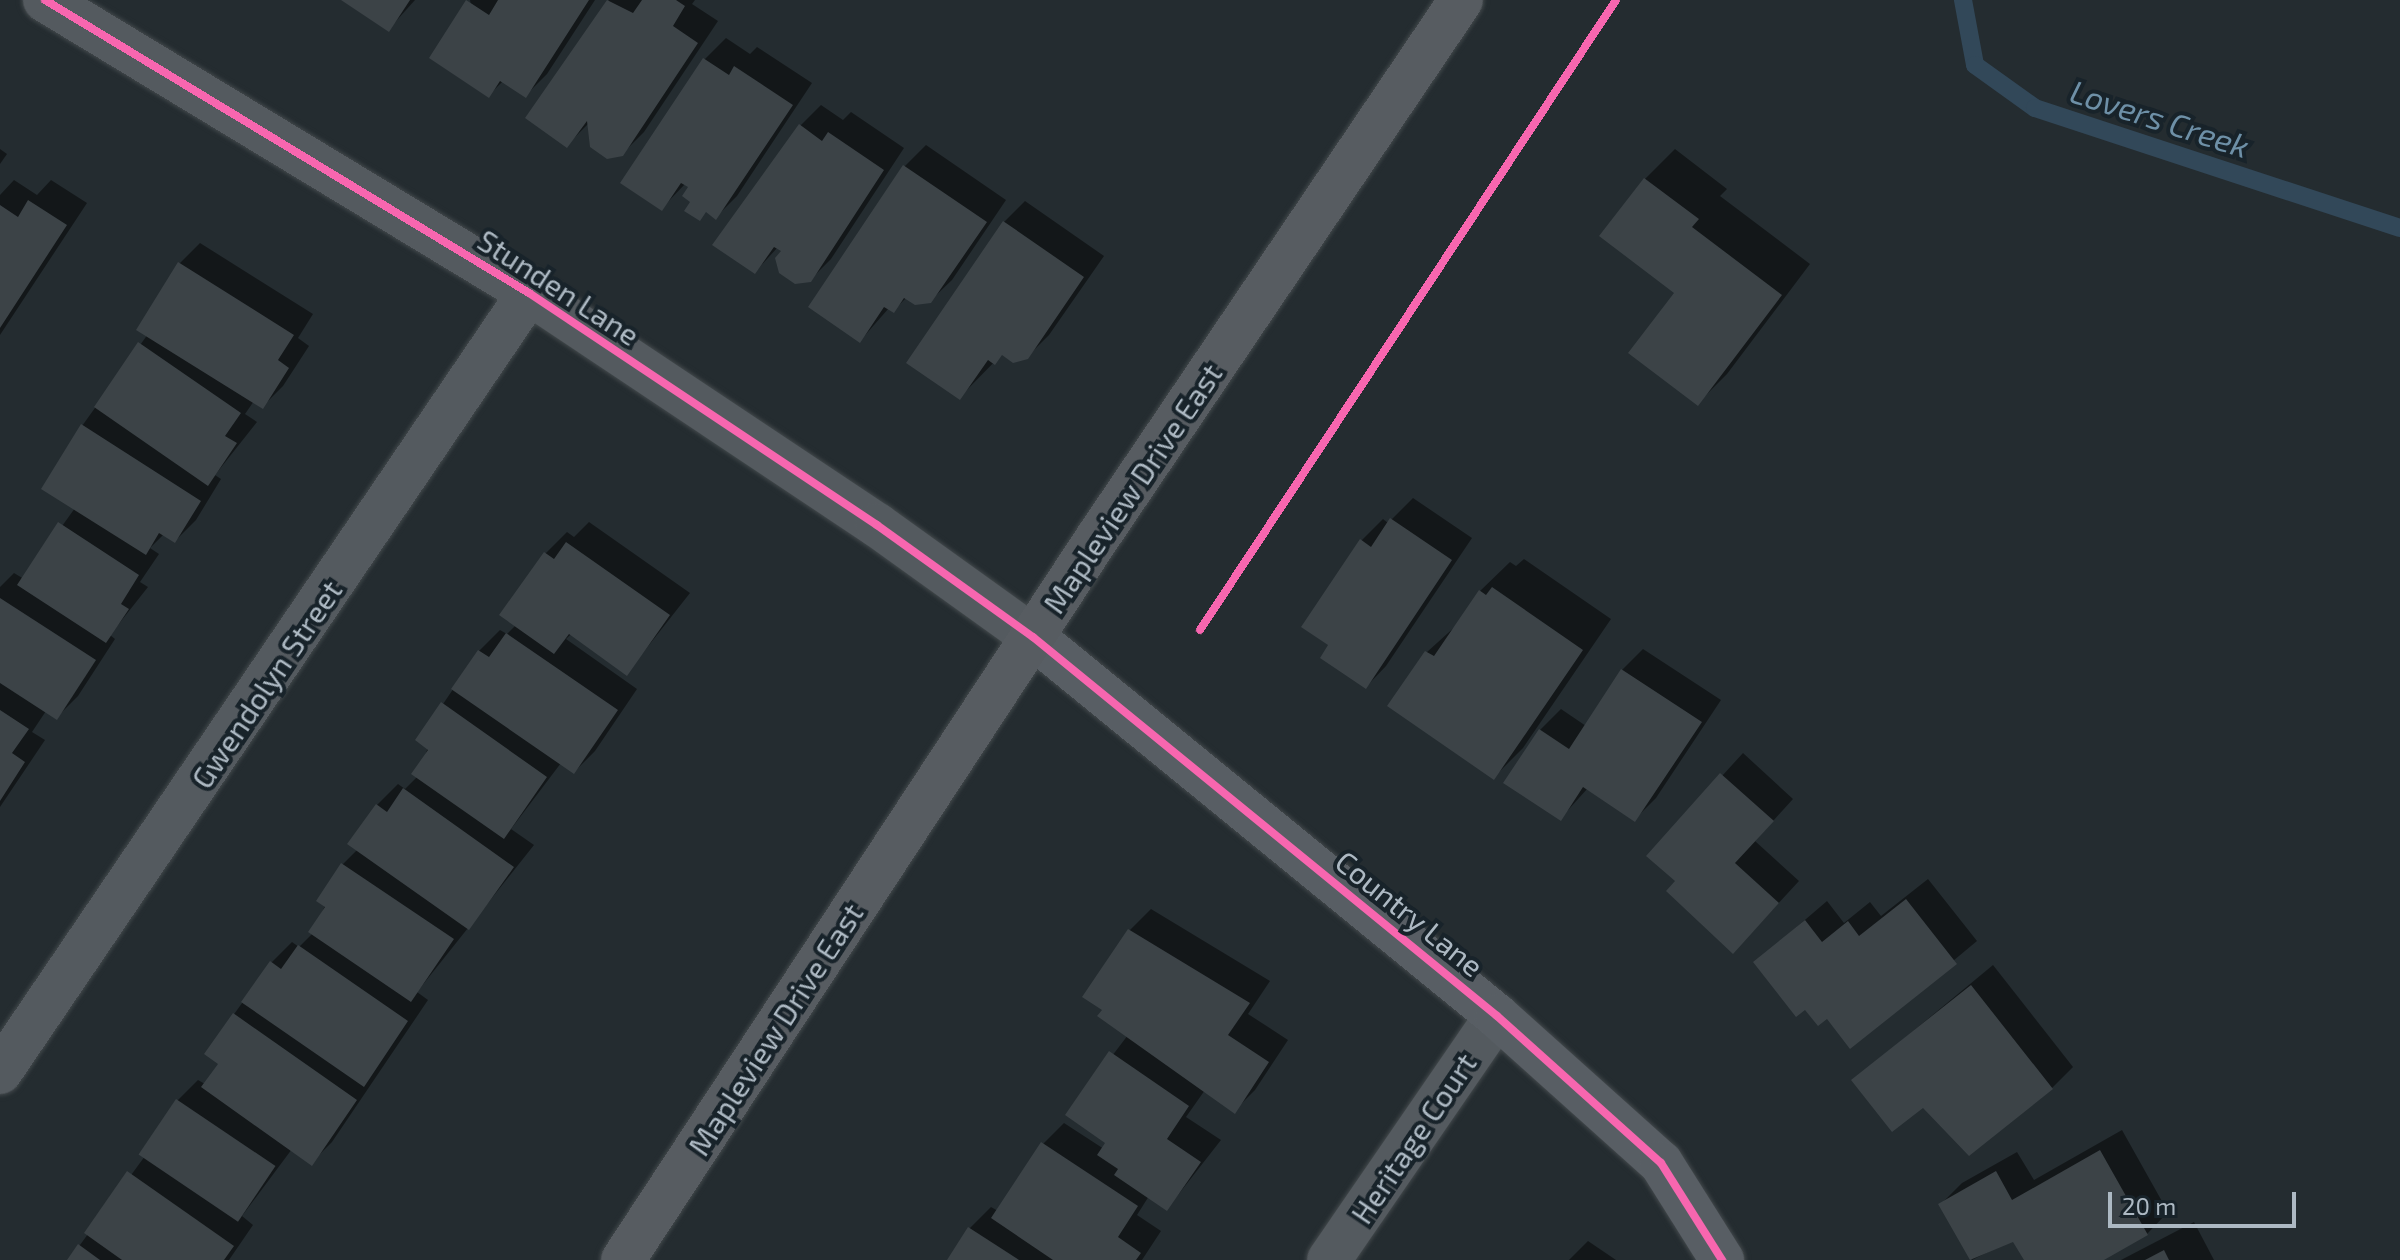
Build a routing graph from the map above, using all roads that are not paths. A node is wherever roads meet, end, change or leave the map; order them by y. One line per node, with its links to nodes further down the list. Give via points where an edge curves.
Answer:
1 (45, 0): 3 (street, Stunden Lane)
2 (1461, 0): 4 (main road, Mapleview Drive East)
3 (529, 293): 4 (street, Stunden Lane, via 877,525); 6 (street, Gwendolyn Street)
4 (1033, 637): 5 (street, Country Lane); 7 (main road, Mapleview Drive East)
5 (1497, 1016): 8 (street, Heritage Court); 9 (street, Country Lane, via 1661,1163)
6 (0, 1072)
7 (623, 1260)
8 (1329, 1260)
9 (1722, 1260)

